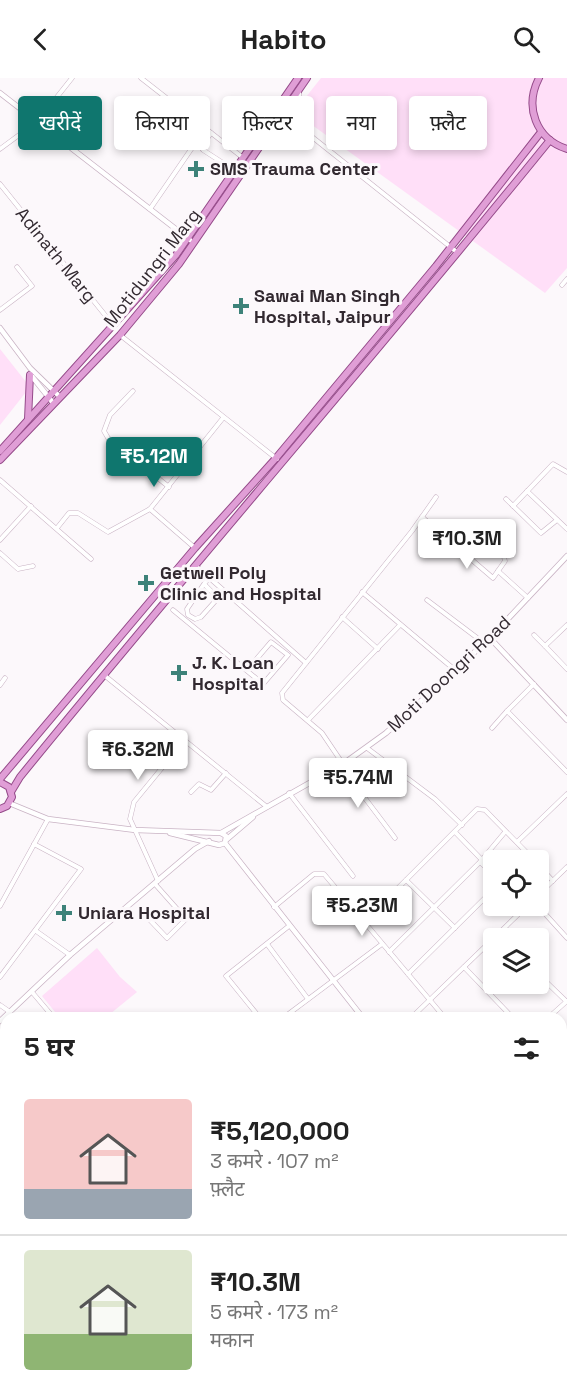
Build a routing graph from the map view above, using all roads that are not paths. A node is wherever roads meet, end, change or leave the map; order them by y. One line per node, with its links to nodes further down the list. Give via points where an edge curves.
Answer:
1 (72, 78): 8 (street)
2 (141, 78): 9 (street)
3 (298, 78): 10 (main road)
4 (307, 78): 6 (main road, Motidungri Marg)
5 (539, 78): 14 (main road, via 531,98)
6 (301, 87): 11 (main road, Motidungri Marg); 12 (street)
7 (0, 93): 13 (street)
8 (58, 96)
9 (164, 96)
10 (285, 96)
11 (295, 96)
12 (298, 96)
13 (18, 106)
14 (541, 132): 18 (main road); 29 (main road)
15 (211, 133): 25 (street); 26 (street, via 201,147)
16 (18, 136): 19 (street)
17 (314, 139): 33 (street)
18 (550, 140): 20 (main road); 30 (main road)
19 (0, 149)
20 (567, 149)
21 (75, 150): 28 (street)
22 (191, 150): 28 (street)
23 (248, 150): 25 (main road)
24 (258, 150): 32 (main road, Motidungri Marg)
25 (243, 158): 26 (main road)
26 (234, 171): 31 (main road)
27 (0, 184): 39 (street, Adinath Marg)
28 (150, 209): 31 (street)
29 (474, 218): 30 (main road); 33 (main road)
30 (481, 224): 34 (main road)
31 (188, 239): 32 (street); 39 (main road)
32 (195, 243): 41 (main road, Motidungri Marg)
33 (451, 247): 34 (street); 51 (main road)
34 (458, 253): 53 (main road)
35 (17, 267): 38 (street, via 32,286)
36 (567, 279): 37 (street)
37 (562, 285)
38 (0, 310)
39 (113, 325): 43 (main road)
40 (0, 328): 42 (street)
41 (120, 334): 46 (main road, Motidungri Marg); 48 (street)
42 (30, 371): 43 (street); 45 (street); 49 (main road)
43 (54, 391): 45 (main road); 46 (street)
44 (133, 391): 56 (street, via 110,415 104,431)
45 (48, 397): 47 (street); 49 (main road)
46 (60, 397): 47 (main road, Motidungri Marg)
47 (54, 404): 52 (main road, Motidungri Marg)
48 (223, 418): 51 (street); 56 (street)
49 (27, 423): 50 (main road)
50 (0, 451)
51 (276, 458): 53 (street); 69 (main road)
52 (0, 460)
53 (282, 464): 75 (main road)
54 (567, 472): 57 (street, via 553,464)
55 (0, 480): 60 (street)
56 (169, 487): 62 (street)
57 (527, 491): 61 (street); 64 (street)
58 (436, 497): 63 (street)
59 (506, 499): 61 (street)
60 (31, 506): 65 (street); 68 (street)
61 (513, 506): 64 (street, via 541,533)
62 (150, 509): 65 (street, via 108,532 78,513 69,513); 69 (street)
63 (422, 518): 67 (street); 80 (street)
64 (557, 520): 66 (street)
65 (57, 528): 72 (street)
66 (567, 529)
67 (440, 532): 77 (street, via 494,578); 77 (street, via 465,531 482,536 504,555 506,561)
68 (0, 540)
69 (195, 548): 87 (main road)
70 (0, 553): 74 (street, via 18,569)
71 (567, 556): 73 (street, Moti Doongri Road)
72 (91, 559)
73 (561, 562): 76 (street); 81 (street, Moti Doongri Road)
74 (33, 566)
75 (196, 566): 78 (street); 90 (main road)
76 (567, 567)
77 (498, 571): 81 (street)
78 (210, 578): 79 (street); 94 (street)
79 (204, 584): 79 (street, via 187,609 195,619 218,598)
80 (362, 592): 84 (street); 85 (street)
81 (528, 598): 89 (street, Moti Doongri Road)
82 (428, 600): 91 (street)
83 (173, 610): 96 (street)
84 (342, 617): 93 (street); 94 (street)
85 (400, 624): 93 (street); 97 (street)
86 (567, 626): 92 (street)
87 (122, 635): 90 (main road); 111 (main road)
88 (534, 635): 92 (street)
89 (490, 638): 91 (street, Moti Doongri Road); 100 (street)
90 (131, 642): 98 (main road)
91 (484, 643): 97 (street, Moti Doongri Road)
92 (545, 646): 95 (street)
93 (378, 649): 103 (street)
94 (306, 663): 103 (street, via 281,697)
95 (567, 669)
96 (247, 670): 96 (street, via 266,684 288,655 271,642)
97 (456, 670): 107 (street, Moti Doongri Road)
98 (104, 675): 106 (street); 112 (main road)
99 (5, 678): 101 (street)
100 (534, 684): 102 (street); 104 (street)
101 (0, 685)
102 (507, 711): 105 (street); 109 (street)
103 (309, 720): 108 (street, via 329,742)
104 (567, 720)
105 (492, 728)
106 (184, 741): 110 (street); 122 (street, via 134,802 130,811)
107 (367, 747): 108 (street, Moti Doongri Road); 121 (street)
108 (341, 765): 114 (street, Moti Doongri Road); 127 (street)
109 (567, 772)
110 (226, 773): 113 (street, via 211,790 199,784); 117 (street)
111 (0, 780): 112 (main road)
112 (11, 792): 116 (main road)
113 (191, 792)
114 (289, 793): 117 (street, Moti Doongri Road); 136 (street)
115 (567, 794): 130 (street)
116 (9, 803): 118 (main road); 120 (street)
117 (267, 807): 119 (street, Moti Doongri Road)
118 (0, 809)
119 (257, 813): 126 (street, Moti Doongri Road); 129 (street, Moti Doongri Road)
120 (48, 819): 122 (street); 131 (street)
121 (462, 825): 124 (street); 125 (street, via 481,808)
122 (135, 830): 123 (street); 139 (street)
123 (165, 831): 126 (street); 128 (street)
124 (455, 832): 133 (street); 137 (street)
125 (505, 832): 130 (street); 133 (street)
126 (218, 834): 128 (street); 129 (street)
127 (395, 838)
128 (212, 842): 129 (street); 139 (street, via 195,849)
129 (226, 842): 143 (street)
130 (517, 842): 132 (street)
131 (34, 844): 142 (street); 152 (street, via 81,869)
132 (525, 850)
133 (481, 861): 144 (street)
134 (567, 867): 138 (street)
135 (549, 875): 138 (street)
136 (353, 876)
137 (406, 880): 144 (street); 148 (street)
138 (554, 880): 140 (street)
139 (156, 882): 147 (street, via 186,918 167,938); 158 (street)
140 (549, 885)
141 (483, 901): 150 (street)
142 (0, 906)
143 (274, 907): 148 (street, via 319,872); 149 (street)
144 (434, 908): 150 (street); 157 (street)
145 (517, 916): 151 (street)
146 (547, 916): 153 (street)
147 (148, 918)
148 (363, 923): 155 (street)
149 (289, 926): 154 (street); 162 (street)
150 (455, 928): 160 (street)
151 (504, 928)
152 (36, 931): 158 (street); 161 (street)
153 (567, 939)
154 (267, 944): 165 (street); 171 (street, via 226,976)
155 (382, 944): 157 (street); 162 (street)
156 (483, 949): 159 (street)
157 (389, 952): 160 (street)
158 (70, 955): 164 (street)
159 (464, 967): 167 (street); 176 (street)
160 (408, 974): 167 (street)
161 (0, 977)
162 (332, 980): 165 (street); 173 (street)
163 (549, 984): 166 (street)
164 (32, 992): 169 (street); 170 (street)
165 (308, 999): 172 (street)
166 (567, 1001): 177 (street)
167 (429, 1002): 174 (street); 175 (street)
168 (0, 1005): 169 (street)
169 (10, 1012)
170 (49, 1012)
171 (255, 1012)
172 (293, 1012)
173 (358, 1012)
174 (418, 1012)
175 (439, 1012)
176 (507, 1012)
177 (555, 1012)

